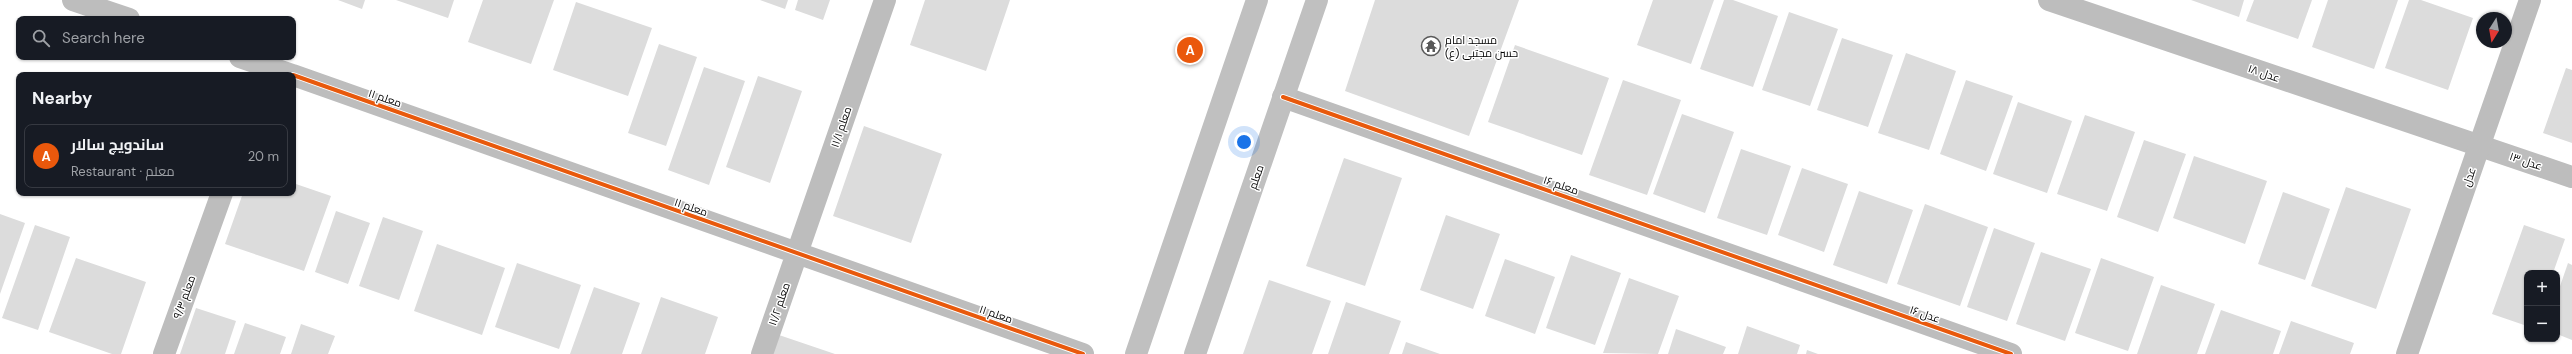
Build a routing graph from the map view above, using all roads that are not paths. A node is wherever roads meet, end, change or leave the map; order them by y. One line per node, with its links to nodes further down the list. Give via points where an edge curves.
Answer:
1 (73, 0): 7 (street)
2 (885, 0): 15 (street, معلم ۱۱/۱)
3 (1257, 0): 20 (main road)
4 (1317, 0): 11 (main road, معلم)
5 (2049, 0): 12 (street, عدل ۱۸)
6 (2530, 0): 12 (street, عدل)
7 (120, 16)
8 (246, 60): 9 (street, معلم ۱۱)
9 (266, 71)
10 (296, 76): 15 (street, معلم ۱۱)
11 (1283, 97): 16 (street, معلم ۱۶‌); 21 (main road, معلم)
12 (2480, 146): 13 (street, عدل ۱۳); 23 (street, عدل)
13 (2572, 177)
14 (221, 196): 17 (street, معلم ۹/۳)
15 (797, 254): 18 (street, معلم ۱۱/۲); 19 (street, معلم ۱۱)
16 (1833, 291): 22 (street, عدل ۱۶)
17 (164, 354)
18 (762, 354)
19 (1083, 354)
20 (1136, 354)
21 (1195, 354)
22 (2011, 354)
23 (2408, 354)

